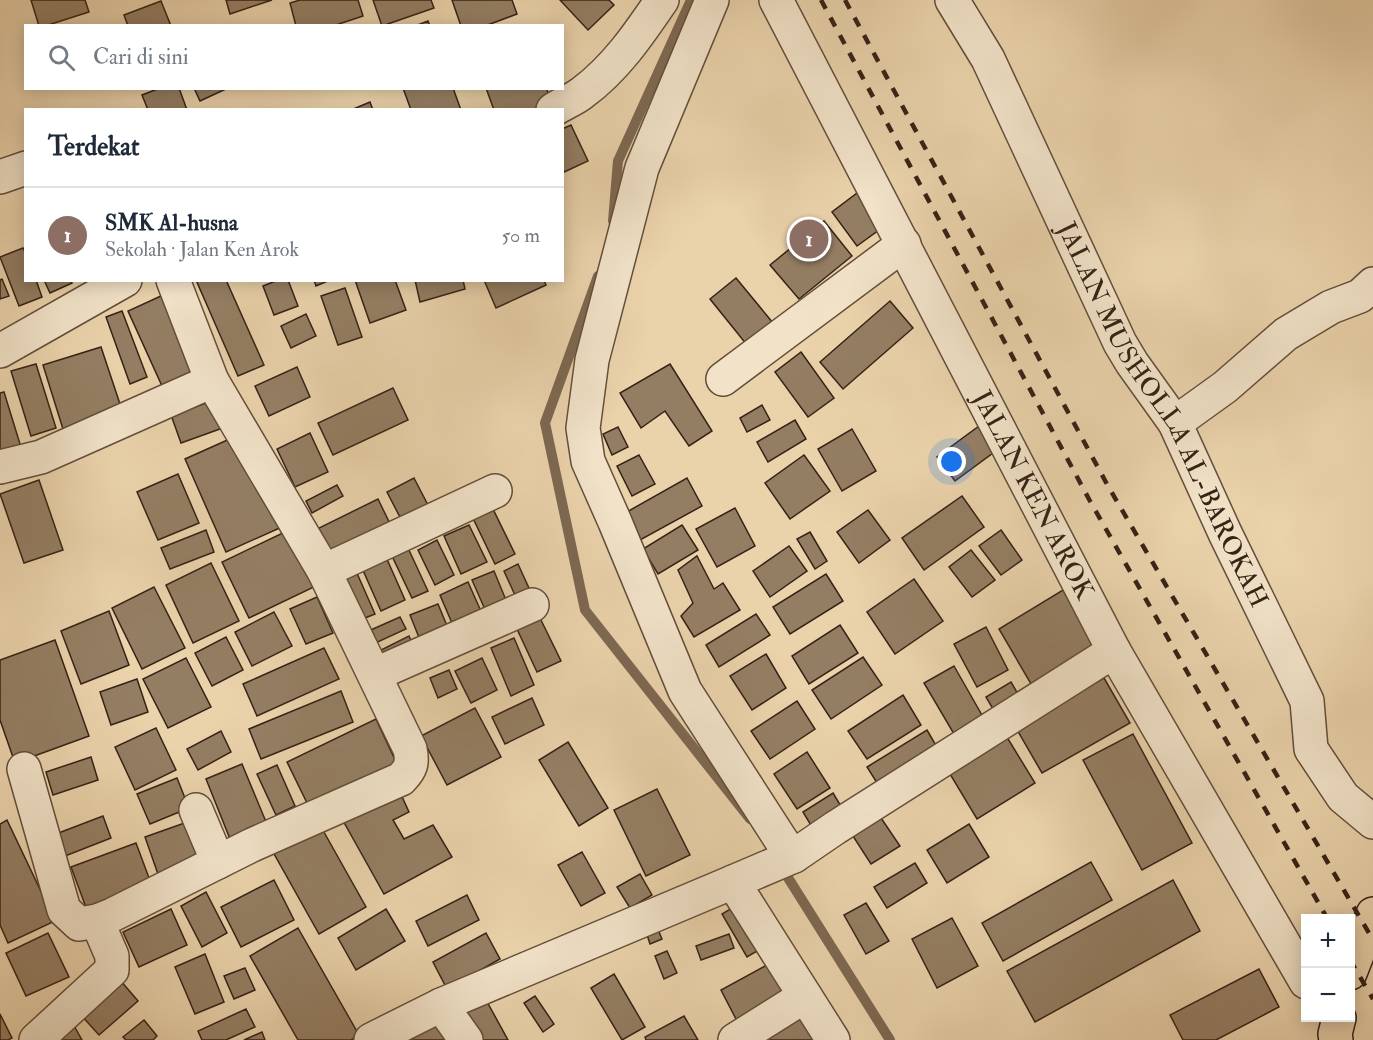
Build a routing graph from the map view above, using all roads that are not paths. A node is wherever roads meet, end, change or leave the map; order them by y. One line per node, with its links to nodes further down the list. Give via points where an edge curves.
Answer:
1 (662, 0): 5 (street, via 609,69 581,94)
2 (712, 0): 25 (street, via 642,168 592,360 584,428 588,461 685,691 783,843)
3 (776, 0): 8 (street, JALAN KEN AROK)
4 (952, 0): 15 (street, JALAN MUSHOLLA AL-BAROKAH, via 988,59 1120,343)
5 (556, 108)
6 (24, 169): 7 (street)
7 (0, 177)
8 (904, 244): 13 (street); 20 (street, JALAN KEN AROK)
9 (121, 282): 12 (street)
10 (174, 282): 14 (street)
11 (1373, 284): 15 (street, via 1360,296 1331,307 1286,334 1225,387)
12 (0, 351)
13 (723, 379)
14 (212, 381): 16 (street, via 41,457); 18 (street)
15 (1175, 423): 24 (street, JALAN MUSHOLLA AL-BAROKAH, via 1307,701 1311,749 1343,797)
16 (0, 467)
17 (495, 491): 18 (street)
18 (324, 570): 21 (street)
19 (532, 604): 21 (street)
20 (1114, 651): 25 (street); 31 (street, JALAN KEN AROK)
21 (376, 674): 26 (street, via 410,749 410,771 401,779)
22 (24, 769): 29 (street, via 64,910 79,924)
23 (196, 810): 26 (street)
24 (1373, 822)
25 (788, 859): 27 (street)
26 (218, 862): 29 (street)
27 (739, 881): 32 (street); 33 (street)
28 (1373, 914): 30 (main road)
29 (97, 921): 34 (street, via 112,956 112,970)
30 (1352, 968)
31 (1301, 975)
32 (805, 996): 37 (street); 38 (street)
33 (441, 1005): 35 (street); 36 (street)
34 (36, 1040)
35 (371, 1040)
36 (466, 1040)
37 (735, 1040)
38 (833, 1040)

